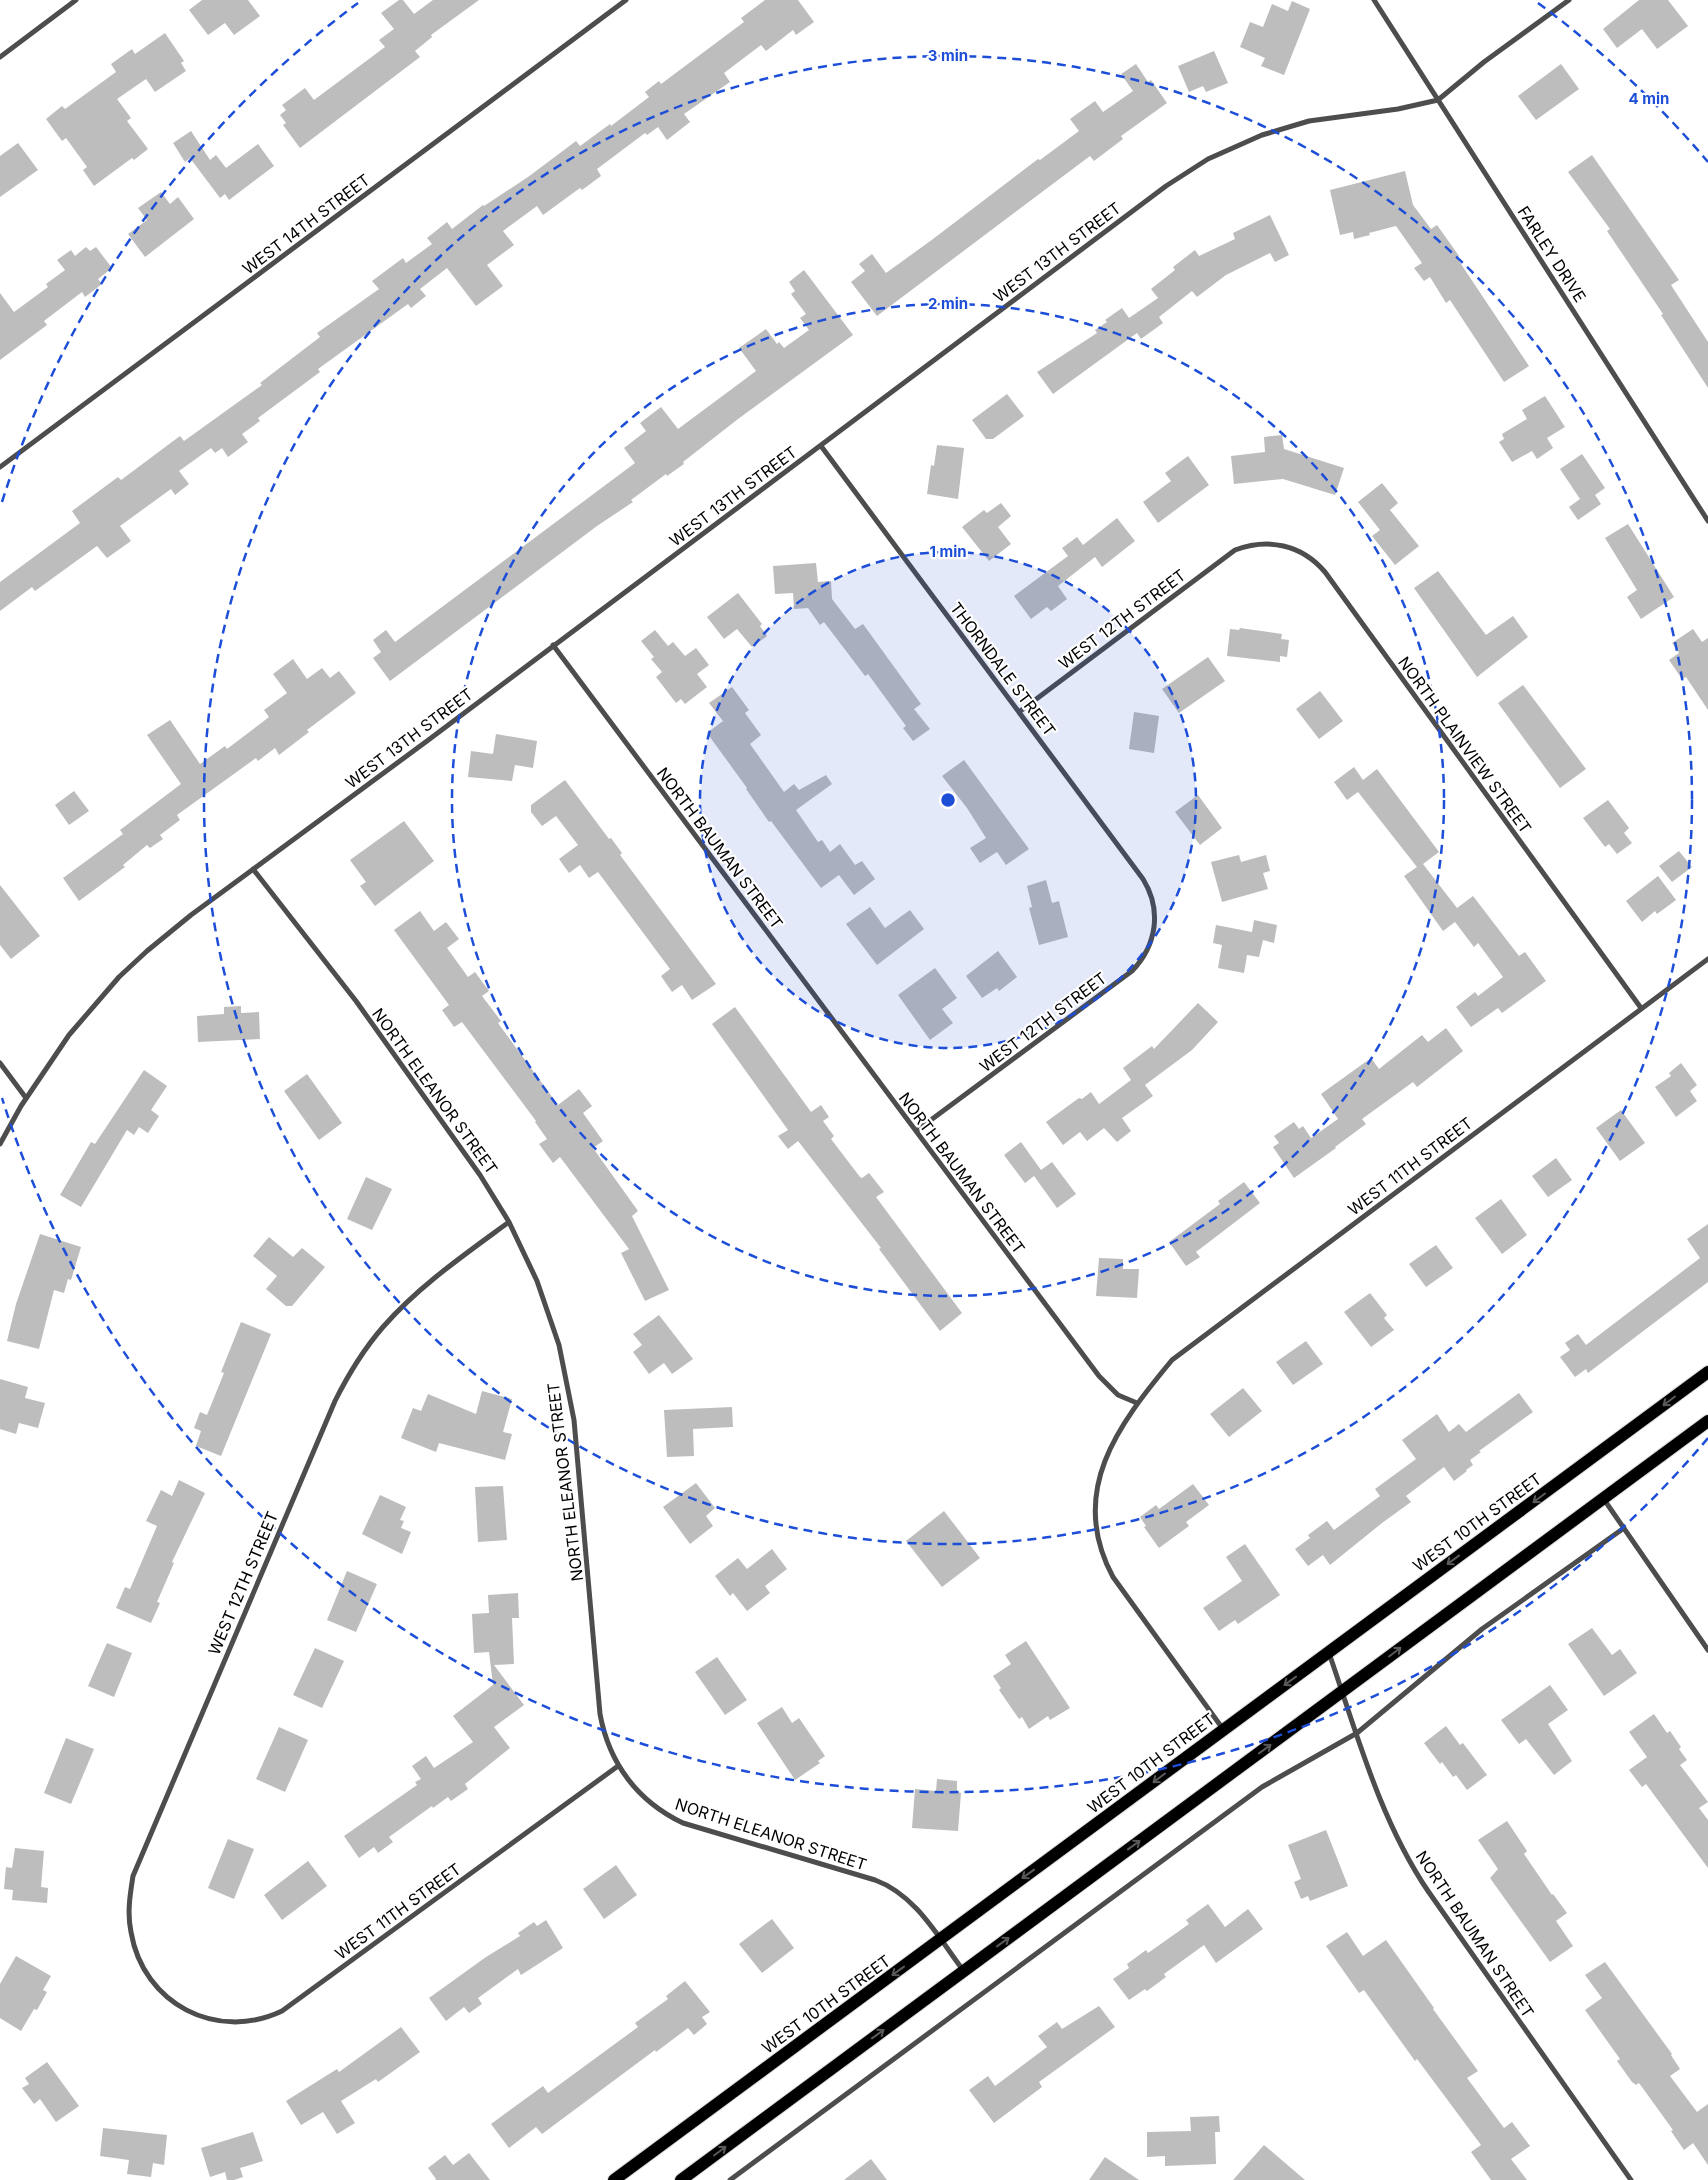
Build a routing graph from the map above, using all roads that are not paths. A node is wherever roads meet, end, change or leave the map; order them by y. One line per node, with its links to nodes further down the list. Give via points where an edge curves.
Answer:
1 (76, 0): 5 (street)
2 (626, 0): 8 (street, WEST 14TH STREET)
3 (1374, 0): 6 (street, FARLEY DRIVE)
4 (1569, 0): 6 (street, WEST 13TH STREET)
5 (0, 57)
6 (1438, 100): 7 (street, WEST 13TH STREET, via 1309,121 1262,135 1208,159 1166,186); 9 (street, FARLEY DRIVE)
7 (821, 446): 11 (street, WEST 13TH STREET); 12 (street, THORNDALE STREET)
8 (0, 467)
9 (1708, 521)
10 (1240, 548): 12 (street, WEST 12TH STREET); 16 (street, NORTH PLAINVIEW STREET, via 1275,543 1297,549 1318,564)
11 (553, 645): 13 (street, WEST 13TH STREET); 19 (street, NORTH BAUMAN STREET)
12 (1019, 712): 14 (street, THORNDALE STREET, via 1143,879)
13 (252, 869): 18 (street, WEST 13TH STREET, via 176,927 119,977 69,1035); 21 (street, NORTH ELEANOR STREET, via 356,1002 480,1175)
14 (1155, 912): 19 (street, WEST 12TH STREET, via 1146,954 1132,971)
15 (1708, 959): 16 (street, WEST 11TH STREET)
16 (1641, 1008): 23 (street, WEST 11TH STREET, via 1172,1360)
17 (0, 1063): 18 (street)
18 (26, 1098): 20 (street, WEST 13TH STREET)
19 (916, 1132): 23 (street, NORTH BAUMAN STREET, via 1105,1383 1118,1395)
20 (0, 1144)
21 (508, 1222): 32 (street, NORTH ELEANOR STREET, via 526,1255 547,1308 571,1401 600,1714 606,1740); 35 (street, WEST 12TH STREET, via 410,1299 383,1327 349,1375 326,1419 140,1858 129,1895 131,1933 144,1969 156,1986)
22 (1708, 1372): 28 (main road, WEST 10TH STREET, one-way to 28)
23 (1136, 1403): 30 (street, via 1117,1433 1097,1486 1094,1503 1098,1542 1113,1577)
24 (1708, 1421): 25 (main road)
25 (1603, 1498): 26 (street); 29 (main road, one-way to 25)
26 (1624, 1528): 27 (street); 31 (street, via 1482,1629)
27 (1708, 1650)
28 (1329, 1652): 29 (street, NORTH BAUMAN STREET); 30 (main road, WEST 10TH STREET, one-way to 30)
29 (1342, 1691): 31 (street, NORTH BAUMAN STREET); 34 (main road, one-way to 29)
30 (1224, 1730): 33 (main road, WEST 10TH STREET, one-way to 33)
31 (1357, 1733): 38 (street, via 1262,1787); 39 (street, NORTH BAUMAN STREET, via 1389,1822 1422,1882)
32 (618, 1766): 33 (street, NORTH ELEANOR STREET, via 645,1799 682,1823 875,1880 896,1890 912,1904); 35 (street, WEST 11TH STREET, via 282,2012 264,2019 234,2022 204,2018)
33 (940, 1940): 34 (street, NORTH ELEANOR STREET); 36 (main road, WEST 10TH STREET, one-way to 36)
34 (964, 1970): 37 (main road, one-way to 34)
35 (177, 2005)
36 (614, 2180)
37 (681, 2180)
38 (730, 2180)
39 (1631, 2180)

